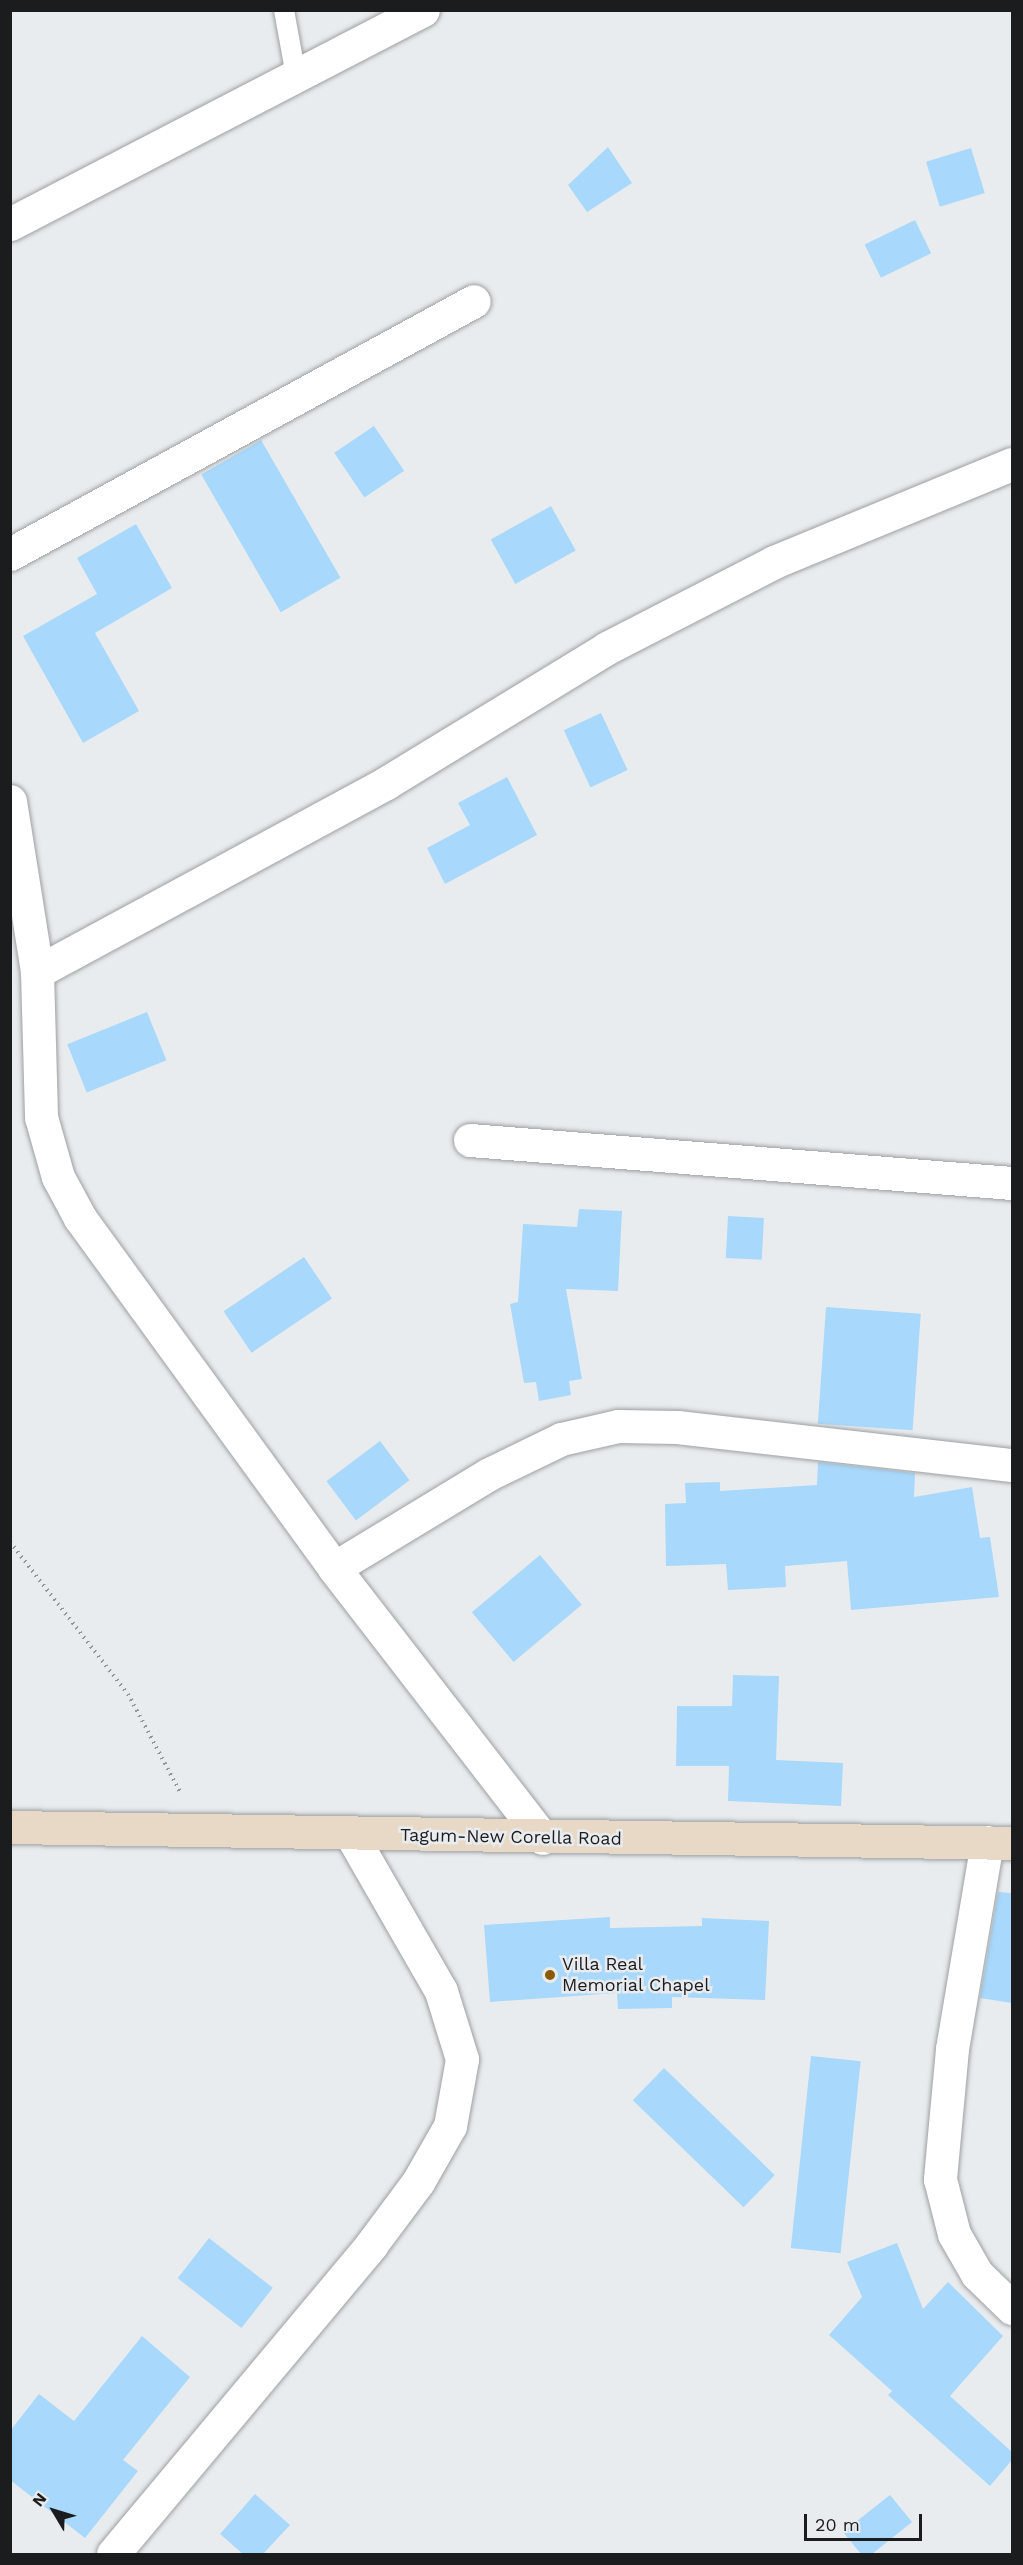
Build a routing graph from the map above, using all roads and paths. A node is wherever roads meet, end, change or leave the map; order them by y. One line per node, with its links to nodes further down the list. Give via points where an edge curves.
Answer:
1 (284, 10): 3 (lane)
2 (423, 10): 3 (street)
3 (296, 76): 4 (street)
4 (10, 224)
5 (474, 300): 7 (street)
6 (1012, 464): 9 (street, via 774,562 618,643 386,783)
7 (10, 554)
8 (10, 801): 9 (street)
9 (37, 972): 14 (street, via 41,1117 58,1177 93,1236)
10 (470, 1140): 11 (street)
11 (1012, 1183)
12 (1012, 1465): 14 (street, via 677,1427 618,1426 561,1439 489,1473)
13 (10, 1542): 16 (path, via 128,1694)
14 (334, 1568): 18 (street)
15 (10, 1827): 16 (main road, Tagum-New Corella Road)
16 (199, 1830): 17 (main road, Tagum-New Corella Road)
17 (350, 1833): 18 (main road, Tagum-New Corella Road); 21 (street, via 441,1991 462,2059 450,2126 418,2182 371,2245)
18 (543, 1838): 19 (main road, Tagum-New Corella Road)
19 (1000, 1843): 20 (street, via 952,2049 940,2179 954,2234 977,2274)
20 (1012, 2308)
21 (113, 2554)

